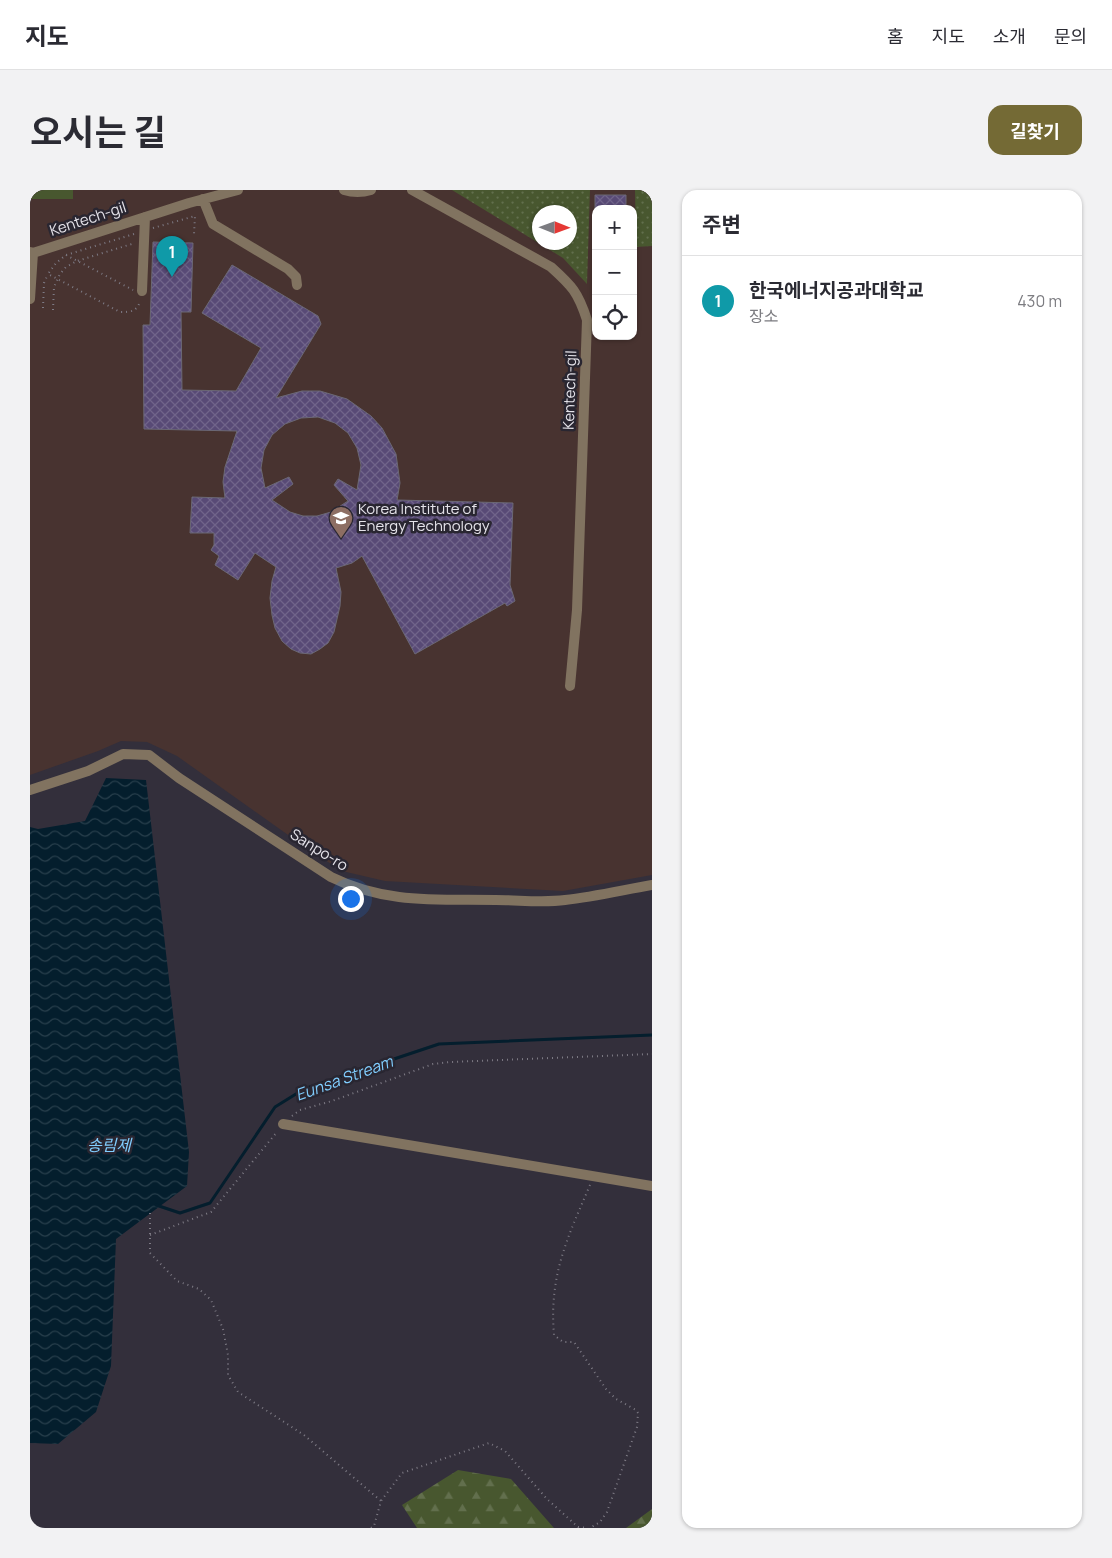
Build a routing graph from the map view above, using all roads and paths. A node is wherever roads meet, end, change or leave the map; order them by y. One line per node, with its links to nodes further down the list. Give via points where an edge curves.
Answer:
1 (238, 190): 5 (street, Kentech-gil)
2 (344, 190): 3 (street, via 353,193)
3 (371, 190)
4 (412, 190): 21 (street, Kentech-gil, via 551,267 568,282 580,298 585,312 577,610)
5 (203, 199): 6 (street, Kentech-gil); 16 (street, via 213,224 288,269 296,278)
6 (144, 217): 11 (street, Kentech-gil); 17 (street)
7 (148, 230): 9 (path, via 195,216)
8 (140, 232): 12 (path)
9 (194, 234)
10 (137, 242): 13 (path)
11 (32, 252): 18 (street, Kentech-gil)
12 (66, 255): 13 (path); 14 (path)
13 (77, 261): 15 (path, via 66,267); 17 (path)
14 (48, 274): 15 (path); 19 (path, via 44,283)
15 (57, 279): 17 (path, via 120,312 132,312 138,307); 20 (path)
16 (296, 285)
17 (142, 293)
18 (30, 300)
19 (43, 308)
20 (52, 310)
21 (570, 686)
22 (30, 790): 23 (street, Sanpo-ro, via 88,771 123,754 149,755 331,877 382,895 424,899 564,900)
23 (652, 885)
24 (652, 1054): 25 (path, via 433,1064 300,1110)
25 (283, 1124): 26 (street); 29 (path, via 211,1212)
26 (594, 1175): 27 (street); 32 (path, via 561,1256 552,1306 554,1335 563,1342 574,1342 606,1389 638,1413 637,1427 607,1512 600,1522)
27 (652, 1186)
28 (150, 1213): 29 (path)
29 (150, 1235): 30 (path, via 150,1253 177,1281 199,1289 211,1300 223,1329 228,1375 238,1392 304,1436)
30 (381, 1501): 31 (path); 32 (path, via 402,1472 489,1443 505,1451 547,1499 578,1527)
31 (371, 1528)
32 (589, 1528)

